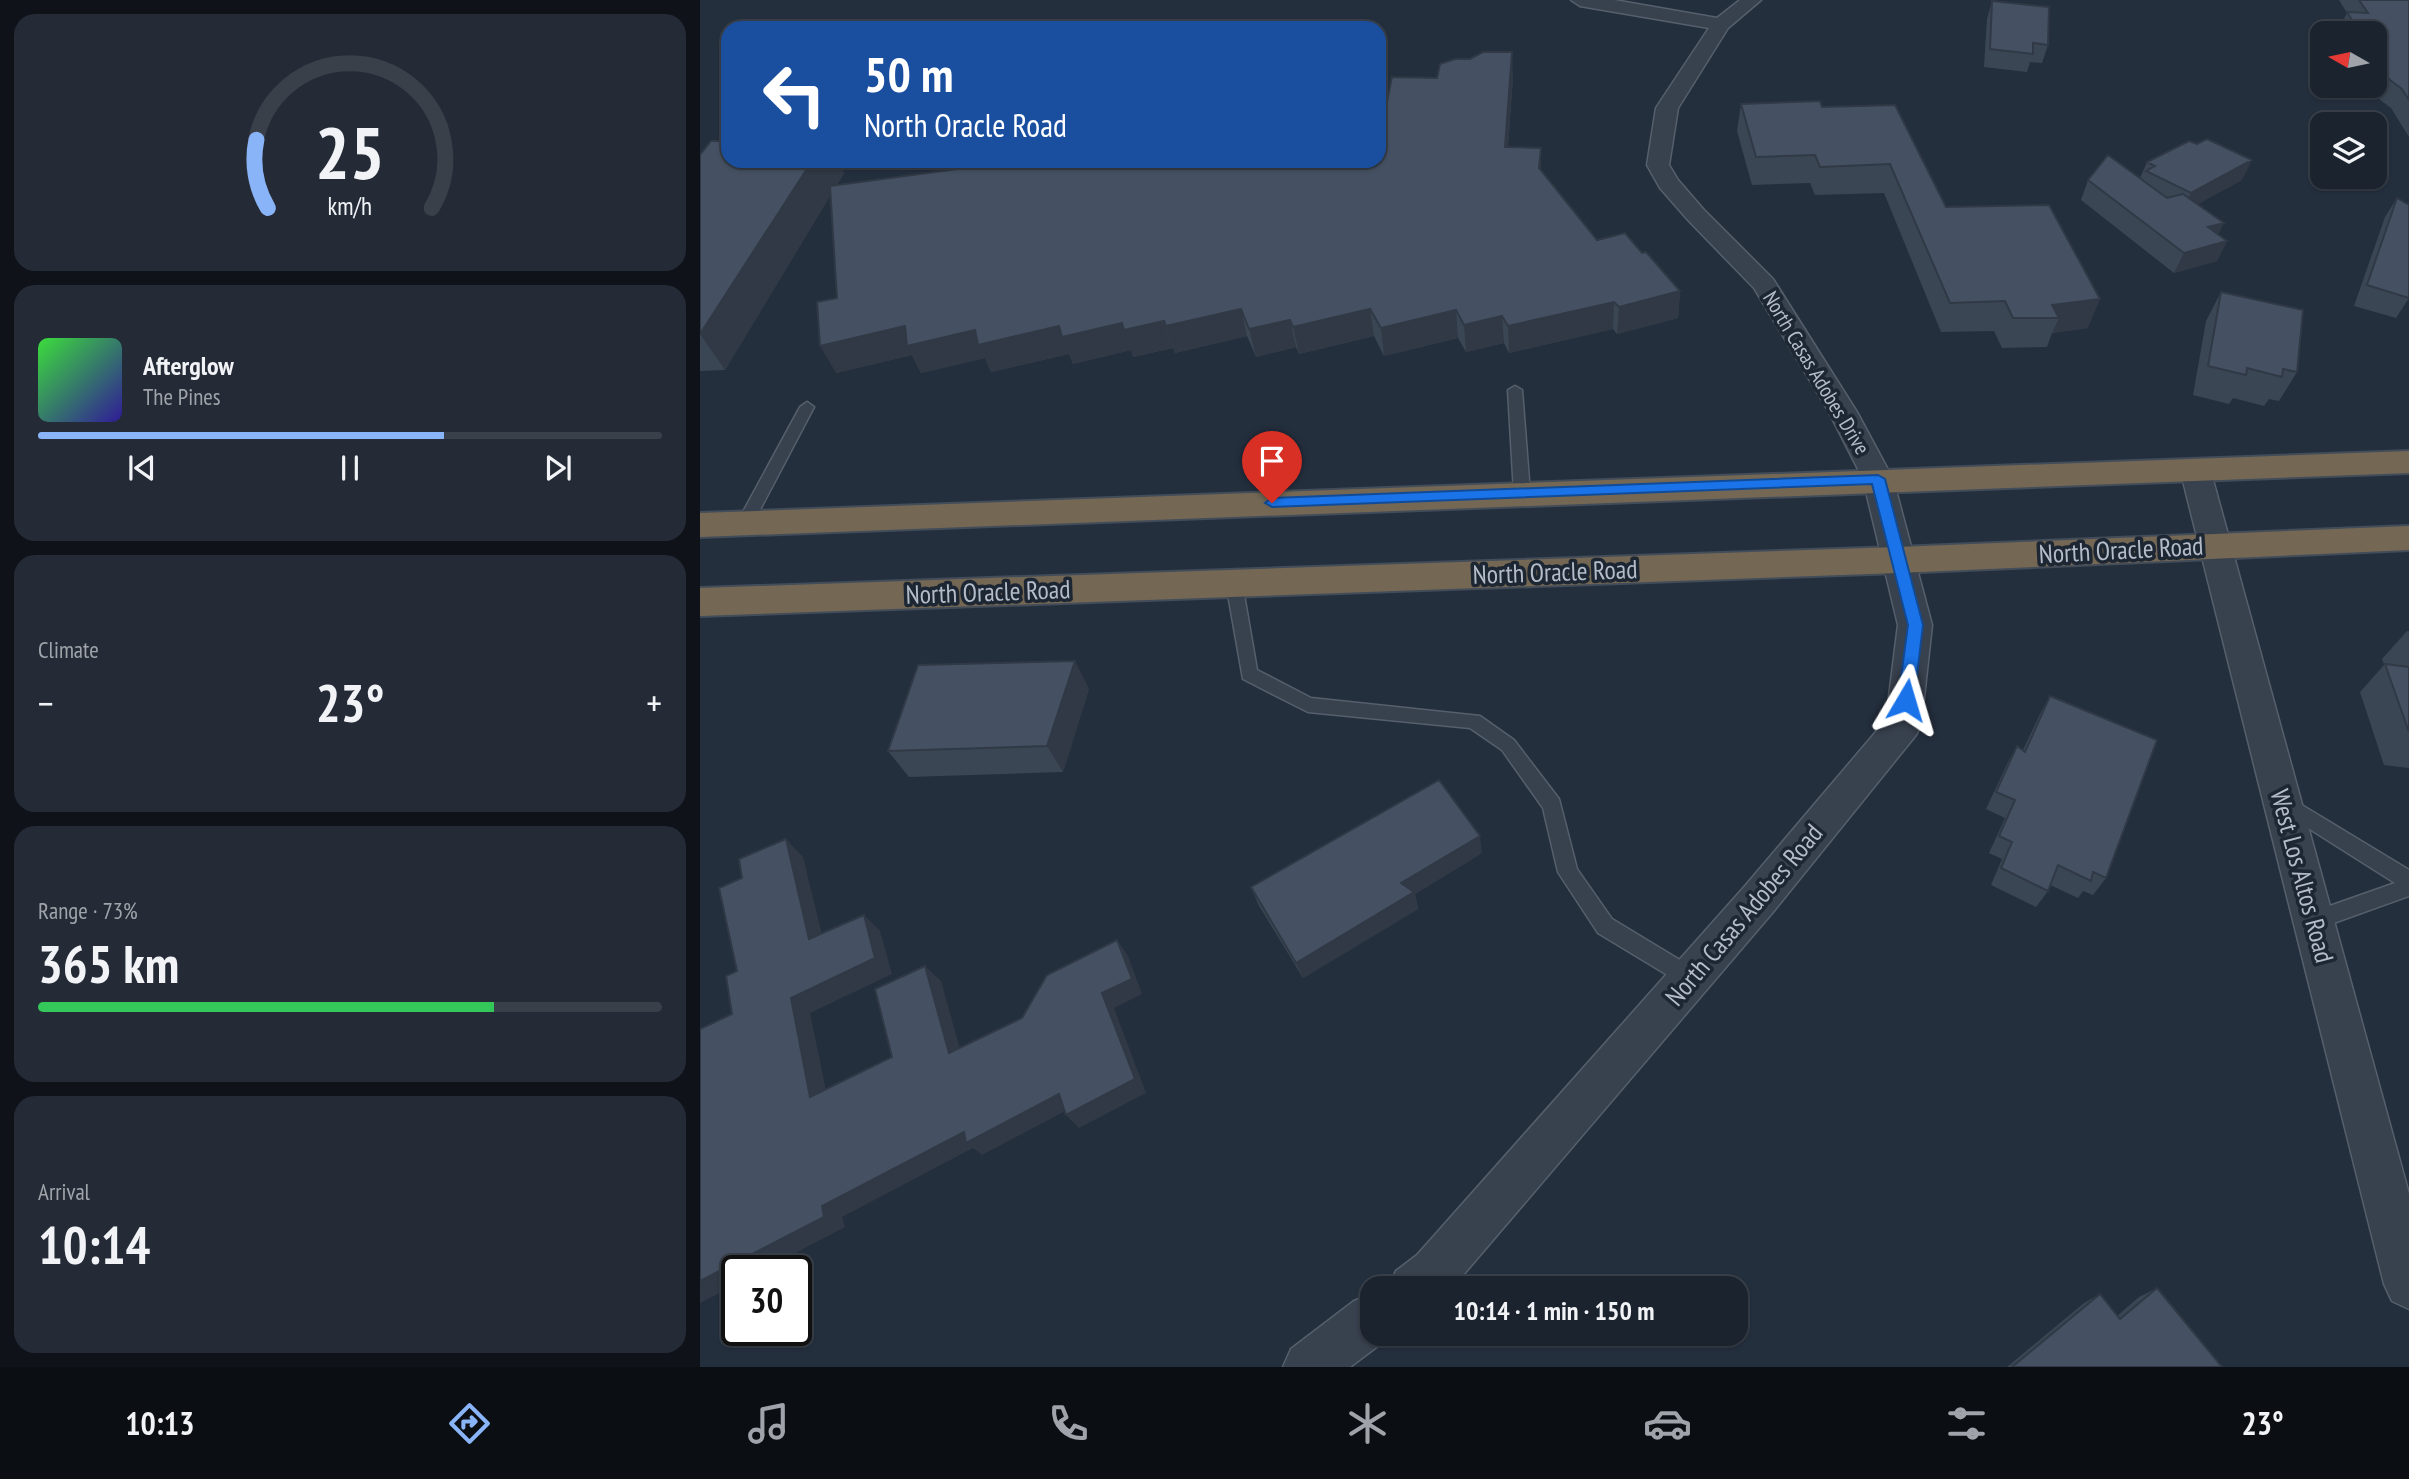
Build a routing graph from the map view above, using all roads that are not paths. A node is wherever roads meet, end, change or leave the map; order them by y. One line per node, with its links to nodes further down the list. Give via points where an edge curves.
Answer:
1 (1580, 0): 3 (street)
2 (1752, 0): 3 (street, North Casas Adobes Drive)
3 (1721, 24): 8 (street, North Casas Adobes Drive, via 1667,108 1658,165 1696,215 1764,284 1843,412)
4 (1515, 390): 9 (lane)
5 (807, 407): 10 (lane)
6 (2409, 461): 7 (highway)
7 (2196, 469): 8 (highway); 13 (street, West Los Altos Road)
8 (1878, 479): 9 (highway); 14 (street, North Casas Adobes Road)
9 (1522, 493): 10 (highway)
10 (745, 523): 11 (highway)
11 (700, 524)
12 (2409, 538): 13 (highway, North Oracle Road)
13 (2215, 546): 14 (highway, North Oracle Road); 17 (street, West Los Altos Road)
14 (1898, 560): 15 (highway, North Oracle Road); 21 (street, North Casas Adobes Road, via 1915,625 1903,725)
15 (1234, 583): 16 (highway, North Oracle Road); 21 (lane, via 1249,674 1308,705 1474,721 1508,745 1552,805 1568,872 1605,926)
16 (700, 603)
17 (2283, 802): 18 (lane); 20 (street, West Los Altos Road)
18 (2409, 881)
19 (2409, 887): 20 (lane)
20 (2314, 921): 23 (street, West Los Altos Road)
21 (1691, 978): 22 (street, North Casas Adobes Road)
22 (1429, 1276)
23 (2409, 1283)
24 (1360, 1328): 25 (street)
25 (1308, 1367)

